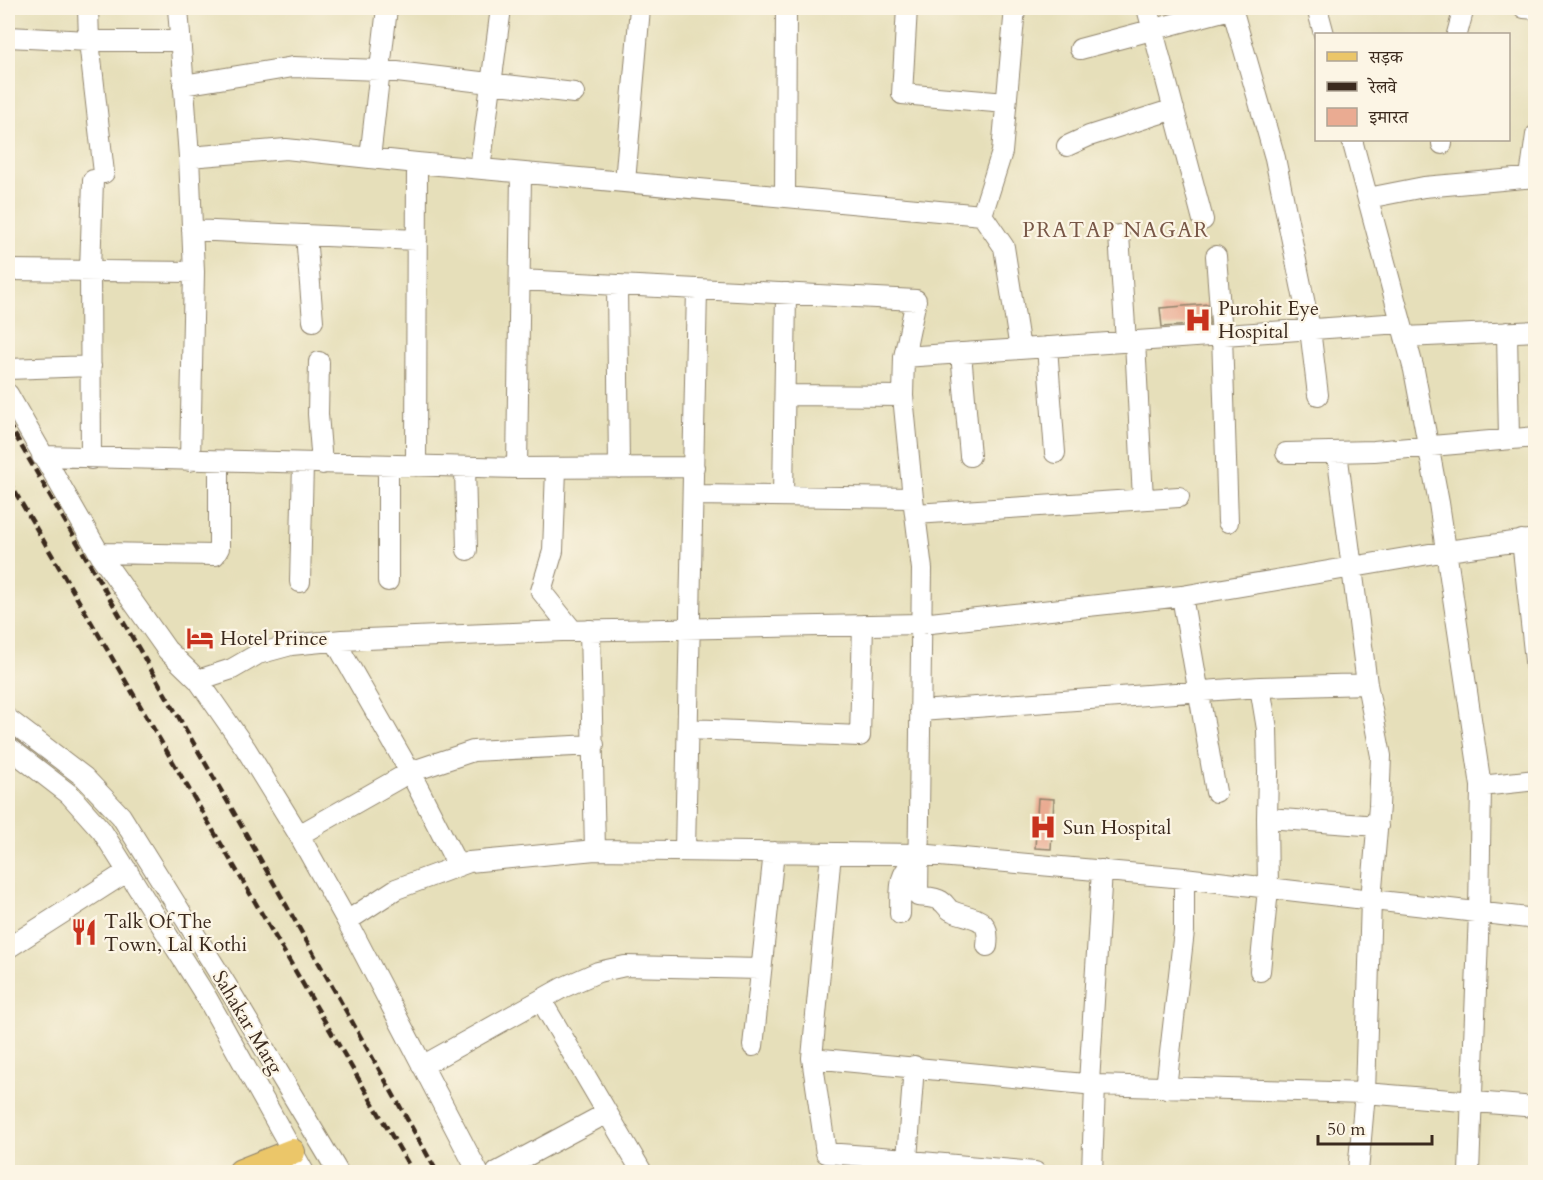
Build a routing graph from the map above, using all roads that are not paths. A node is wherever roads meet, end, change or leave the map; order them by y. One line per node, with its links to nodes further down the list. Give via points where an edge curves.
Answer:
1 (88, 8): 19 (street)
2 (178, 8): 20 (street)
3 (387, 8): 22 (street)
4 (501, 8): 23 (street)
5 (640, 8): 37 (street)
6 (786, 8): 38 (street)
7 (907, 8): 26 (street, via 902,94)
8 (1015, 8): 26 (street)
9 (1148, 8): 15 (street)
10 (1232, 8): 15 (street); 55 (street, via 1275,158)
11 (1317, 8): 16 (street)
12 (1464, 8): 17 (street)
13 (1524, 8): 14 (street)
14 (1536, 9)
15 (1153, 29): 21 (street); 27 (street)
16 (1324, 33)
17 (1457, 33)
18 (8, 37): 19 (street)
19 (89, 41): 20 (street); 48 (street, via 99,176)
20 (179, 41): 24 (street)
21 (1080, 50)
22 (380, 70): 23 (street); 24 (street, via 293,67); 32 (street)
23 (491, 82): 25 (street); 34 (street)
24 (183, 84): 31 (street)
25 (574, 93)
26 (1006, 103): 40 (street, via 1002,152)
27 (1174, 110): 30 (street); 41 (street)
28 (1536, 135): 36 (street)
29 (1352, 141): 39 (street)
30 (1067, 146)
31 (189, 157): 32 (street, via 286,149); 42 (street)
32 (370, 158): 33 (street)
33 (417, 163): 34 (street); 45 (street)
34 (480, 169): 35 (street)
35 (521, 173): 37 (street); 50 (street)
36 (1533, 177): 39 (street, via 1424,187)
37 (625, 182): 38 (street)
38 (785, 197): 40 (street)
39 (1368, 198): 56 (street)
40 (982, 215): 62 (street, via 1004,247)
41 (1203, 220)
42 (192, 230): 43 (street); 49 (street)
43 (306, 235): 45 (street); 54 (street)
44 (1119, 235): 60 (street)
45 (417, 240): 85 (street)
46 (1216, 256): 59 (street)
47 (8, 270): 48 (street)
48 (90, 271): 49 (street); 66 (street)
49 (194, 272): 81 (street)
50 (520, 280): 51 (street); 88 (street)
51 (617, 285): 52 (street); 89 (street)
52 (697, 289): 53 (street); 87 (street)
53 (786, 293): 64 (street, via 916,300); 69 (street)
54 (313, 321)
55 (1310, 329): 56 (street); 59 (street); 70 (street)
56 (1403, 330): 58 (street); 74 (street)
57 (1536, 330): 58 (street)
58 (1507, 332): 73 (street)
59 (1222, 335): 60 (street); 96 (street)
60 (1131, 341): 61 (street); 94 (street)
61 (1047, 347): 62 (street); 76 (street)
62 (1020, 349): 63 (street)
63 (961, 353): 64 (street); 79 (street)
64 (903, 357): 71 (street)
65 (319, 362): 83 (street)
66 (91, 366): 67 (street); 80 (street)
67 (8, 369)
68 (8, 394): 78 (street)
69 (785, 395): 71 (street); 92 (street)
70 (1318, 395)
71 (903, 396): 95 (street)
72 (1536, 437): 73 (street)
73 (1509, 439): 74 (street)
74 (1429, 447): 75 (street); 99 (street)
75 (1337, 452): 77 (street); 101 (street)
76 (1055, 453)
77 (1286, 453)
78 (42, 456): 80 (street); 100 (street)
79 (970, 456)
80 (91, 459): 81 (street)
81 (190, 461): 82 (street)
82 (219, 462): 83 (street); 100 (street, via 219,548 215,555)
83 (312, 464): 84 (street); 103 (street)
84 (387, 466): 85 (street); 102 (street)
85 (416, 466): 86 (street)
86 (465, 467): 88 (street); 98 (street)
87 (694, 467): 89 (street); 91 (street)
88 (517, 468): 90 (street)
89 (620, 468): 90 (street)
90 (556, 469): 108 (street, via 553,551 541,591)
91 (693, 495): 92 (street); 107 (street)
92 (783, 496): 95 (street)
93 (1179, 496): 94 (street)
94 (1143, 499): 95 (street)
95 (914, 506): 106 (street, via 922,569)
96 (1228, 522)
97 (1529, 540): 99 (street); 109 (street)
98 (466, 550)
99 (1447, 550): 101 (street); 123 (street)
100 (99, 553): 112 (street, via 167,650)
101 (1353, 566): 104 (street); 113 (street)
102 (388, 581)
103 (300, 582)
104 (1182, 596): 106 (street); 115 (street)
105 (863, 624): 106 (street); 107 (street); 118 (street, via 860,736)
106 (921, 624): 116 (street)
107 (690, 628): 108 (street); 118 (street)
108 (582, 631): 110 (street); 119 (street)
109 (1534, 638): 111 (street)
110 (335, 641): 112 (street, via 291,645 258,654 232,669); 121 (street)
111 (1536, 670)
112 (198, 680): 127 (street)
113 (1367, 684): 114 (street); 126 (street, via 1381,756)
114 (1260, 687): 115 (street); 125 (street, via 1267,729)
115 (1200, 692): 116 (street); 124 (street)
116 (920, 711): 132 (street)
117 (8, 719): 161 (street, Sahakar Marg, via 84,777 122,816)
118 (688, 729): 129 (street)
119 (594, 745): 121 (street, via 472,751); 128 (street)
120 (8, 747): 135 (street, Sahakar Marg, via 69,794 102,831)
121 (410, 772): 127 (street); 133 (street)
122 (1536, 780): 123 (street)
123 (1481, 786): 139 (street)
124 (1216, 792)
125 (1267, 818): 126 (street); 137 (street)
126 (1377, 826): 138 (street)
127 (299, 835): 142 (street)
128 (595, 850): 129 (street); 133 (street)
129 (685, 850): 130 (street)
130 (774, 852): 131 (street); 145 (street)
131 (831, 853): 132 (street); 149 (street)
132 (918, 859): 134 (street); 140 (street, via 903,873); 143 (street, via 918,896 942,901 952,911 981,921 986,928)
133 (458, 866): 142 (street, via 396,889)
134 (1102, 870): 136 (street); 152 (street)
135 (128, 871): 144 (street); 159 (street, Sahakar Marg, via 207,998)
136 (1184, 878): 137 (street); 153 (street, via 1184,931)
137 (1268, 890): 138 (street); 146 (street)
138 (1371, 900): 139 (street); 154 (street)
139 (1479, 912): 141 (street); 155 (street)
140 (900, 914)
141 (1536, 919)
142 (347, 921): 150 (street)
143 (987, 946)
144 (8, 948)
145 (761, 969): 147 (street, via 625,966 598,972); 148 (street)
146 (1260, 971)
147 (541, 999): 150 (street); 157 (street)
148 (753, 1046)
149 (812, 1058): 151 (street); 158 (street, via 826,1153)
150 (422, 1066): 162 (street)
151 (914, 1066): 152 (street); 158 (street)
152 (1092, 1084): 153 (street); 166 (street)
153 (1166, 1088): 154 (street)
154 (1365, 1093): 155 (street); 167 (street)
155 (1472, 1102): 156 (street); 168 (street)
156 (1536, 1107)
157 (607, 1113): 163 (street); 164 (street)
158 (907, 1159): 165 (street)
159 (298, 1162): 160 (main road)
160 (241, 1173)
161 (338, 1173)
162 (478, 1173)
163 (497, 1173)
164 (642, 1173)
165 (1035, 1173)
166 (1092, 1173)
167 (1358, 1173)
168 (1469, 1173)

